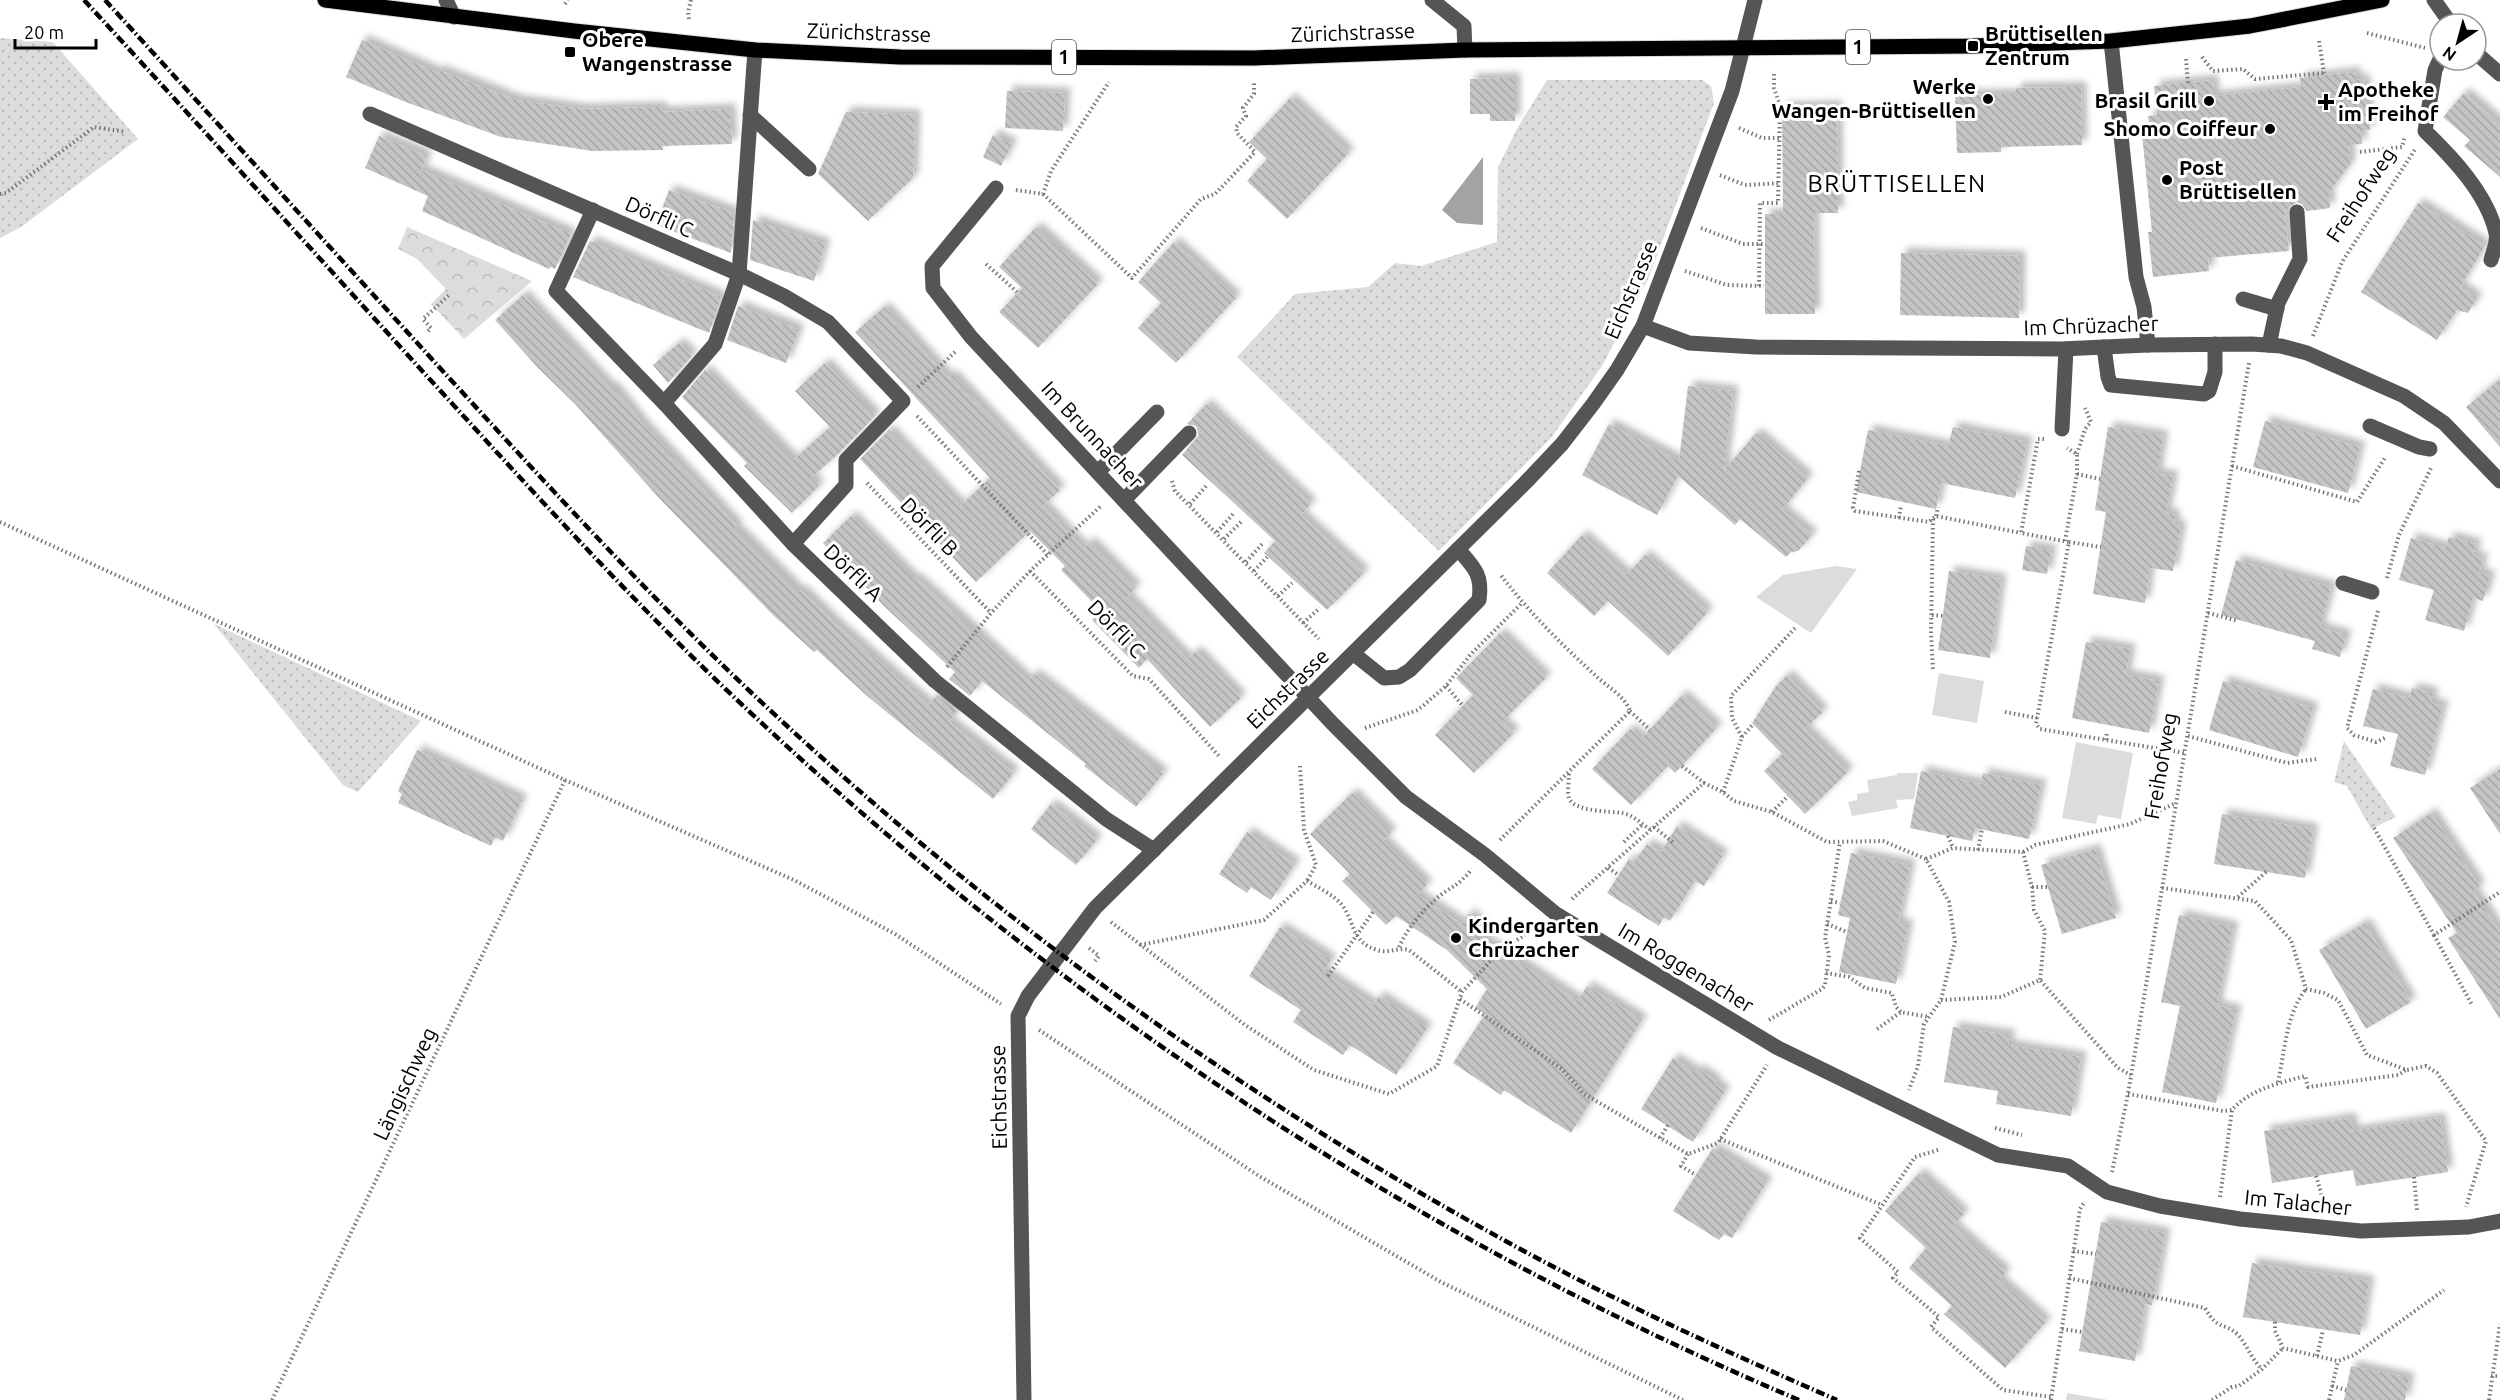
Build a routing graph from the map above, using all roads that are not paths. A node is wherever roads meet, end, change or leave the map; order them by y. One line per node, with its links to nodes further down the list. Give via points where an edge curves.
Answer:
1 (325, 0): 6 (main road, Zürichstrasse / 1)
2 (446, 0): 6 (street)
3 (1432, 0): 10 (street, via 1464,26)
4 (1755, 0): 8 (street, Eichstrasse)
5 (2382, 0): 7 (main road, Zürichstrasse / 1, via 2250,26)
6 (454, 17): 9 (main road, Zürichstrasse / 1)
7 (2111, 41): 8 (main road, Zürichstrasse / 1); 26 (street, via 2136,277)
8 (1743, 48): 10 (main road, Zürichstrasse / 1); 24 (street, Eichstrasse, via 1732,91)
9 (755, 50): 10 (main road, Zürichstrasse / 1, via 900,57 1254,58); 15 (street)
10 (1465, 50)
11 (2488, 64): 13 (street)
12 (2435, 72): 20 (street, via 2425,131 2445,150 2485,202 2497,235)
13 (2500, 74)
14 (370, 114): 18 (street, Dörfli C)
15 (750, 115): 16 (street); 21 (street)
16 (808, 169)
17 (996, 188): 36 (street, Im Brunnacher, via 932,266 933,288 971,337)
18 (593, 210): 21 (street, Dörfli C); 30 (street, Dörfli A, via 556,291)
19 (2297, 212): 23 (street, via 2300,259)
20 (2492, 260)
21 (739, 274): 30 (street, via 714,344); 39 (street, Dörfli C, via 828,322 903,401 846,460 846,485)
22 (2243, 299): 23 (street)
23 (2277, 309): 27 (street)
24 (1643, 326): 29 (street, Im Chrüzacher, via 1689,343 1756,347); 40 (street, Eichstrasse, via 1617,370 1562,444)
25 (2215, 344): 26 (street, Im Chrüzacher); 27 (street, Im Chrüzacher); 28 (street, via 2215,372 2209,392 2204,394 2111,385)
26 (2148, 345): 28 (street, Im Chrüzacher)
27 (2268, 345): 37 (street, Im Chrüzacher, via 2307,353 2412,401 2444,423)
28 (2104, 347): 29 (street, Im Chrüzacher)
29 (2066, 349): 34 (street)
30 (663, 403): 39 (street, Dörfli A)
31 (1157, 412): 36 (street)
32 (2370, 426): 35 (street)
33 (1189, 433): 38 (street)
34 (2059, 438)
35 (2430, 449)
36 (1098, 472): 38 (street, Im Brunnacher)
37 (2500, 481)
38 (1124, 500): 44 (street, Im Brunnacher)
39 (793, 544): 45 (street, Dörfli A, via 935,681 1106,819)
40 (1458, 549): 43 (street, Eichstrasse); 43 (street, via 1473,566 1482,585 1479,600 1410,670 1399,677 1384,678)
41 (2343, 583): 42 (street)
42 (2372, 592)
43 (1354, 654): 44 (street, Eichstrasse)
44 (1309, 697): 45 (street, Eichstrasse); 46 (street, Im Roggenacher, via 1406,797 1556,914 1778,1048 1998,1155 2068,1166)
45 (1154, 850): 48 (street, Eichstrasse, via 1095,908 1028,996 1018,1016)
46 (2095, 1186): 47 (street, Im Talacher, via 2160,1206 2240,1219 2361,1231 2460,1228)
47 (2500, 1221)
48 (1024, 1400)

